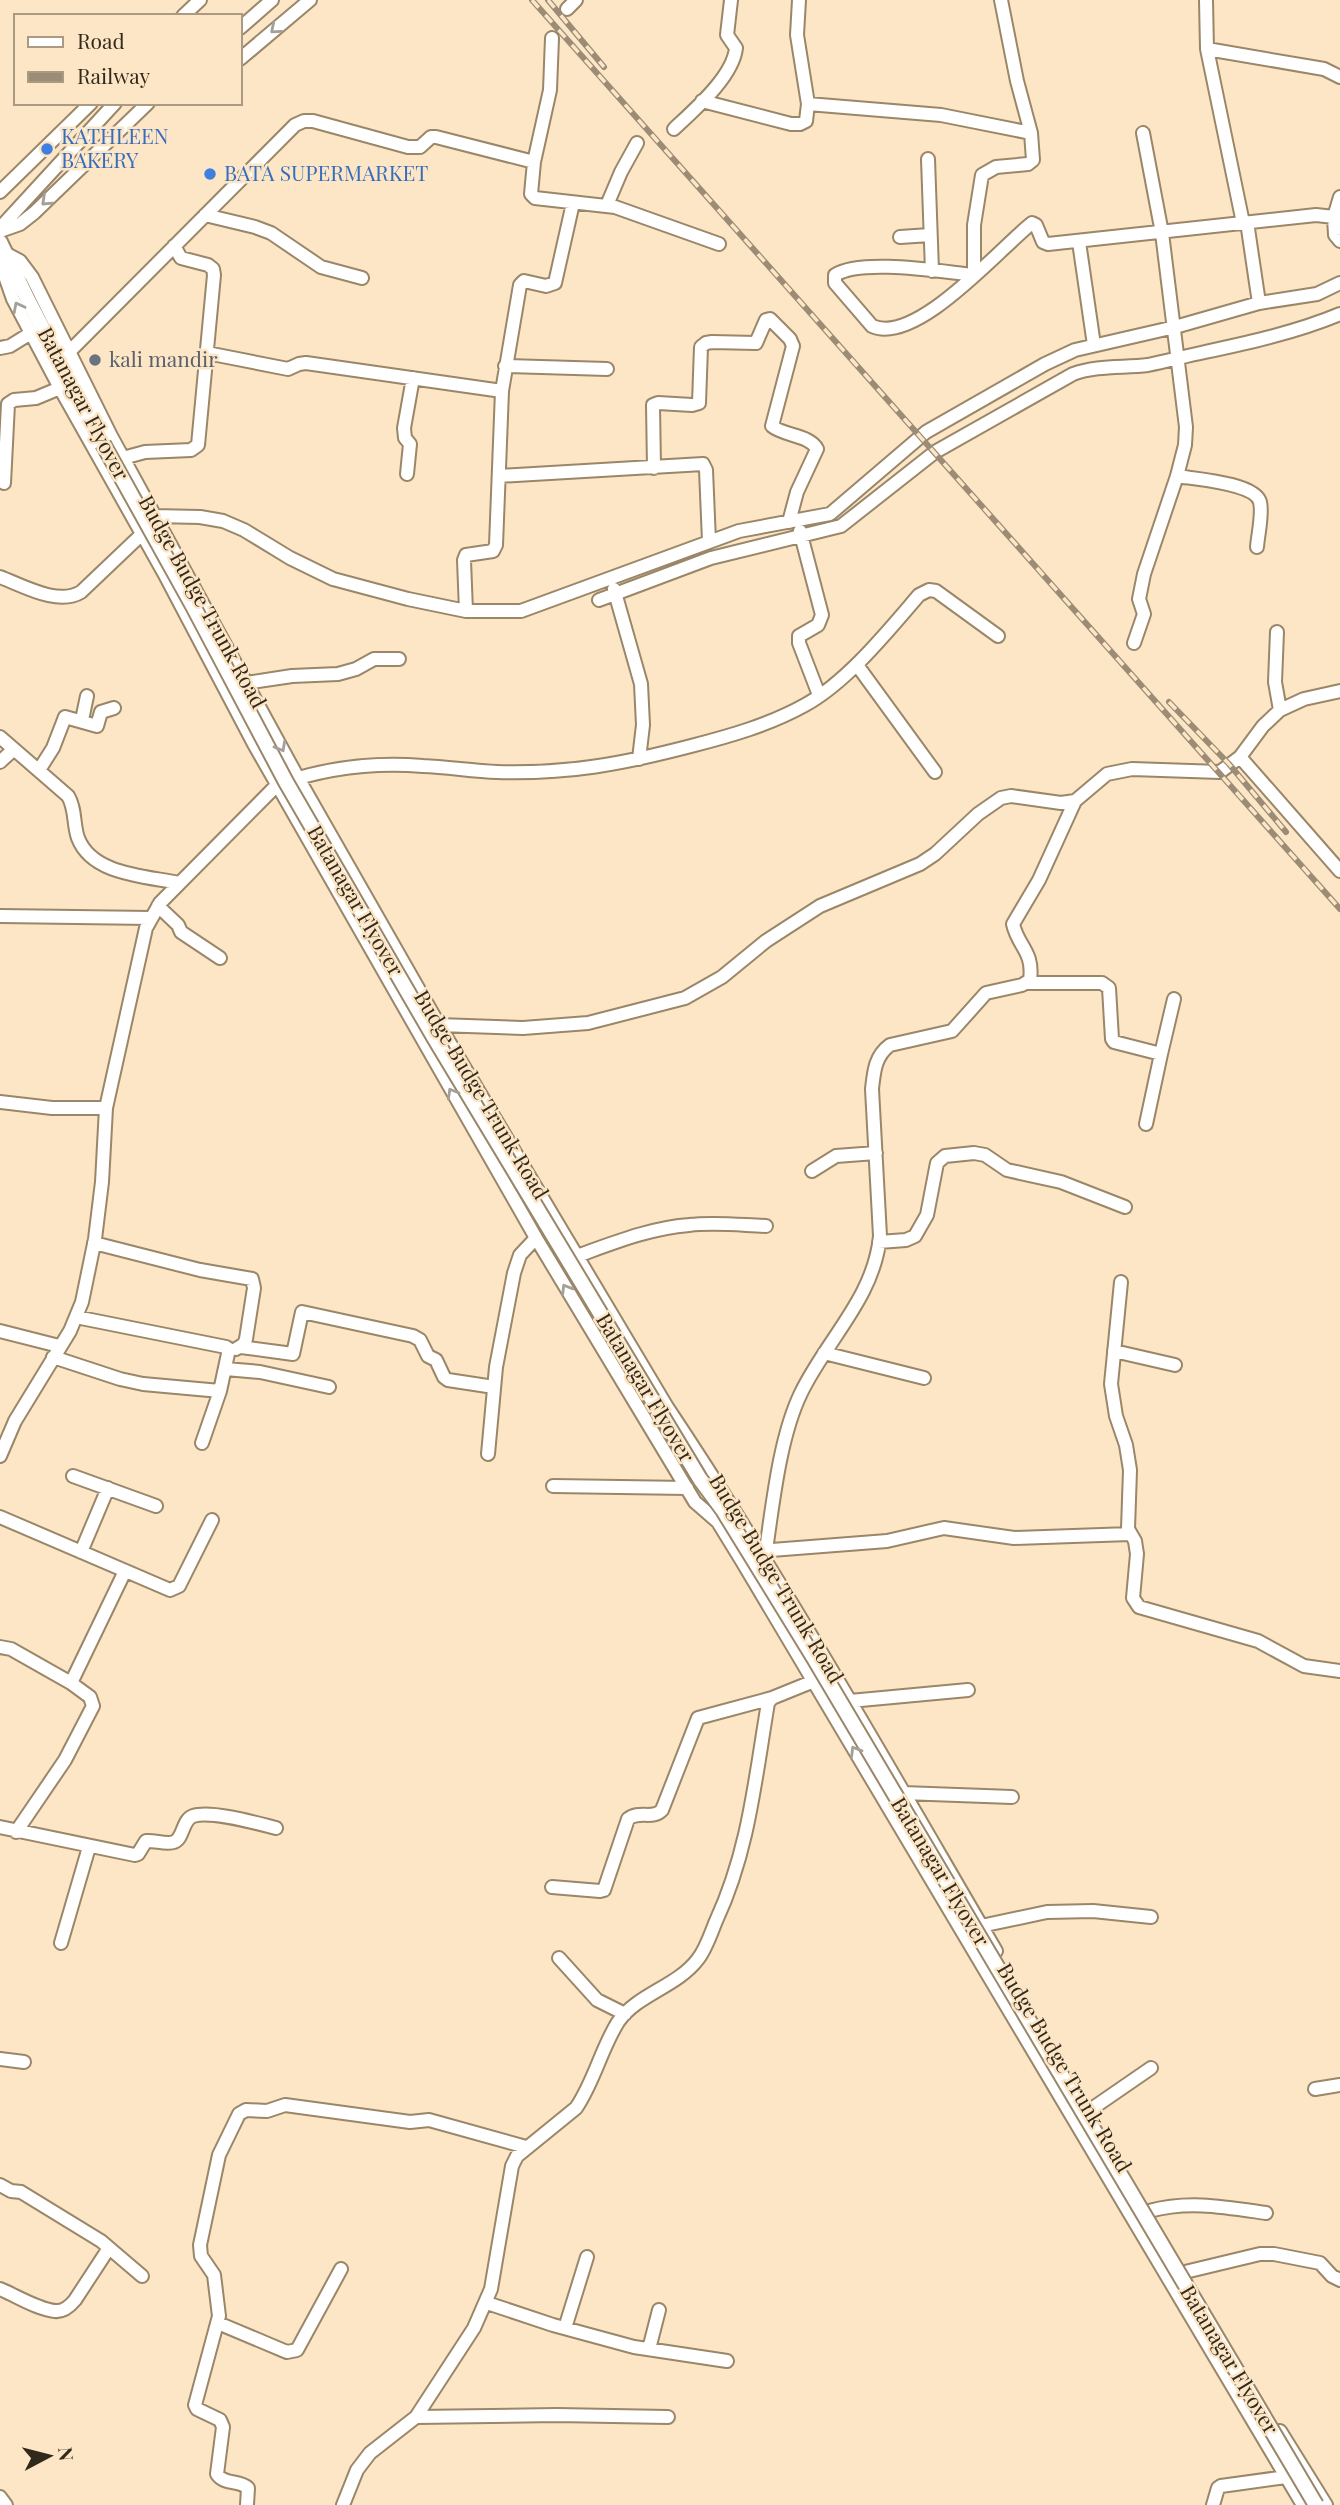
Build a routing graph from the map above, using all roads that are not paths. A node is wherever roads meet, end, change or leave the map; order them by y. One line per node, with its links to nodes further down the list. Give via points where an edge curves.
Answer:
1 (200, 0): 8 (street)
2 (272, 0): 9 (street)
3 (310, 0): 12 (street, one-way to 12)
4 (731, 0): 14 (street, via 727,35 735,44 735,56)
5 (799, 0): 15 (street, via 797,35)
6 (1001, 0): 20 (street)
7 (1206, 0): 11 (street)
8 (185, 14)
9 (242, 26)
10 (552, 38): 24 (street, via 548,103)
11 (1207, 49): 13 (street, via 1324,69); 31 (street)
12 (242, 57)
13 (1340, 77)
14 (702, 101): 15 (street, via 800,124 806,121); 19 (street)
15 (808, 104): 20 (street, via 941,115)
16 (89, 105): 25 (street)
17 (113, 105): 32 (street)
18 (146, 105): 32 (street, one-way to 32, via 34,213 20,224)
19 (674, 129)
20 (1031, 133): 42 (street, via 1031,163 996,167 982,175 974,225)
21 (1143, 133): 33 (street)
22 (637, 143): 28 (street)
23 (928, 159): 34 (street)
24 (534, 162): 27 (street, via 532,196); 29 (street, via 436,137 420,147 408,147 304,121)
25 (0, 192)
26 (1340, 197): 30 (street)
27 (573, 203): 28 (street); 53 (street, via 555,283 546,286 522,281)
28 (607, 205): 38 (street)
29 (205, 215): 39 (street); 43 (street, via 271,233 321,267)
30 (1334, 217): 31 (street); 36 (street)
31 (1245, 223): 33 (street); 45 (street)
32 (0, 230)
33 (1162, 233): 37 (street); 48 (street)
34 (930, 235): 35 (street); 41 (street)
35 (900, 237)
36 (1340, 241)
37 (1079, 242): 42 (street, via 1045,244 1032,223); 49 (street)
38 (719, 244)
39 (174, 246): 51 (street); 52 (street, via 181,258 213,269)
40 (3, 247): 47 (street, Budge Budge Trunk Road, one-way to 40, via 6,279); 51 (street, Budge Budge Trunk Road, via 27,268); 196 (main road, Batanagar Flyover, bridge, via 103,444 286,782 435,1040 700,1479 814,1658)
41 (932, 271): 42 (street); 42 (street, via 856,268 841,271 834,279 872,326 881,330 937,308)
42 (974, 275)
43 (362, 278)
44 (1340, 283): 45 (street, via 1317,294)
45 (1259, 303): 48 (street)
46 (1340, 314): 48 (street, via 1288,332)
47 (32, 333): 50 (street); 56 (street, Budge Budge Trunk Road)
48 (1177, 343): 49 (street); 62 (street, via 1186,427); 65 (street, via 1124,368 1073,374 940,449 841,526)
49 (1094, 345): 65 (street, via 1045,364 926,432 830,514)
50 (0, 348)
51 (68, 353): 58 (street, Budge Budge Trunk Road)
52 (207, 353): 55 (street, via 288,369 306,363); 58 (street, via 198,445 191,450)
53 (505, 366): 54 (street); 57 (street)
54 (607, 369)
55 (413, 378): 57 (street); 60 (street, via 404,428 410,444)
56 (60, 388): 63 (street, via 8,404); 66 (street, Budge Budge Trunk Road)
57 (502, 391): 61 (street)
58 (123, 458): 64 (street, Budge Budge Trunk Road)
59 (654, 468): 61 (street); 65 (street, via 653,405 699,403 701,347 706,342 756,343 770,319 793,346 772,426 813,443 817,449 797,492); 67 (street, via 705,466)
60 (407, 474)
61 (499, 476): 73 (street, via 496,548 466,555)
62 (1177, 476): 68 (street, via 1243,487 1255,495 1260,502); 76 (street, via 1144,575 1139,599 1144,614)
63 (4, 483)
64 (158, 522): 73 (street, via 200,517 223,521 333,579); 79 (street, Budge Budge Trunk Road)
65 (797, 528): 67 (street, via 750,528); 71 (street); 81 (street, via 822,615 818,625 799,636)
66 (142, 537): 69 (street, via 72,598 61,599); 94 (street, Budge Budge Trunk Road)
67 (709, 541): 70 (street)
68 (1257, 547)
69 (0, 577)
70 (610, 579): 71 (street); 73 (street, via 521,611)
71 (616, 594): 72 (street); 89 (street, via 641,684)
72 (599, 600)
73 (466, 611)
74 (1277, 632): 84 (street, via 1275,682)
75 (998, 636): 78 (street, via 929,590 919,595)
76 (1134, 643)
77 (398, 659): 79 (street, via 374,659 338,674)
78 (856, 665): 81 (street); 92 (street)
79 (246, 683): 93 (street, Budge Budge Trunk Road, one-way to 93)
80 (1340, 691): 84 (street)
81 (819, 695): 89 (street, via 807,705 747,731)
82 (87, 696): 85 (street)
83 (114, 708): 85 (street, via 101,712 97,726)
84 (1280, 709): 88 (street)
85 (82, 720): 91 (street, via 65,717)
86 (0, 737): 87 (street)
87 (13, 748): 90 (street); 91 (street)
88 (1240, 757): 95 (street, via 1220,772 1119,771 1099,779); 96 (street)
89 (639, 759): 93 (street, via 586,769 522,773 369,765)
90 (0, 762)
91 (39, 770): 97 (street, via 68,796 77,835 89,855 109,868)
92 (935, 772)
93 (298, 778): 94 (street); 104 (street, Budge Budge Trunk Road)
94 (277, 785): 97 (street); 113 (street, Budge Budge Trunk Road, one-way to 94)
95 (1075, 802): 102 (street, via 1013,924 1029,953); 104 (street, via 1001,798 920,864 820,906 722,978 685,998 588,1023)
96 (1340, 872)
97 (179, 883): 98 (street)
98 (158, 906): 100 (street); 101 (street, via 181,932)
99 (0, 916): 100 (street)
100 (151, 918): 107 (street)
101 (220, 958)
102 (1028, 983): 105 (street, via 1106,984 1114,1042); 109 (street, via 986,993 952,1031 900,1041 881,1051 872,1089)
103 (1174, 999): 105 (street)
104 (439, 1025): 116 (street, Budge Budge Trunk Road)
105 (1161, 1054): 108 (street)
106 (0, 1102): 107 (street)
107 (106, 1108): 115 (street)
108 (1146, 1124)
109 (876, 1153): 110 (street, via 836,1156); 114 (street)
110 (812, 1171)
111 (1125, 1207): 114 (street, via 1061,1182 1007,1170 985,1155 945,1156 937,1163 927,1215 915,1236)
112 (766, 1226): 116 (street, via 676,1226)
113 (536, 1238): 128 (street, via 520,1255 514,1273); 136 (street, Budge Budge Trunk Road, one-way to 113)
114 (879, 1242): 123 (street, via 855,1309)
115 (94, 1243): 118 (street); 120 (street, via 252,1279 246,1339)
116 (577, 1255): 141 (street, Budge Budge Trunk Road, via 667,1407)
117 (1121, 1282): 121 (street)
118 (76, 1317): 120 (street); 122 (street)
119 (0, 1331): 122 (street)
120 (235, 1350): 125 (street); 128 (street, via 293,1354 302,1312 413,1336 448,1380)
121 (1114, 1351): 124 (street); 140 (street, via 1112,1396 1130,1470)
122 (56, 1352): 129 (street, via 120,1379); 132 (street)
123 (824, 1353): 126 (street); 141 (street, via 794,1409)
124 (1175, 1365)
125 (226, 1369): 127 (street); 129 (street)
126 (924, 1378)
127 (330, 1387)
128 (494, 1387): 131 (street)
129 (220, 1391): 130 (street)
130 (202, 1443)
131 (488, 1454)
132 (0, 1455)
133 (73, 1476): 135 (street)
134 (553, 1486): 136 (street)
135 (108, 1488): 137 (street); 142 (street)
136 (687, 1488): 143 (street, Budge Budge Trunk Road, via 695,1502 718,1522)
137 (156, 1506)
138 (0, 1517): 142 (street)
139 (212, 1520): 144 (street, via 174,1590)
140 (1130, 1534): 141 (street, via 1014,1538 944,1528 887,1541); 146 (street, via 1136,1546 1133,1598 1139,1607 1258,1641 1304,1666)
141 (763, 1550): 143 (street); 151 (street, Budge Budge Trunk Road)
142 (81, 1552): 144 (street)
143 (742, 1561): 147 (street, Budge Budge Trunk Road)
144 (125, 1572): 148 (street)
145 (0, 1647): 148 (street)
146 (1340, 1671)
147 (814, 1681): 150 (street); 189 (street, Budge Budge Trunk Road, one-way to 147)
148 (71, 1684): 156 (street, via 90,1697 93,1706 65,1760)
149 (968, 1690): 151 (street)
150 (772, 1698): 158 (street, via 698,1718 662,1810 628,1819 604,1890); 163 (street, via 733,1885 700,1957 677,1979)
151 (850, 1701): 152 (street, Budge Budge Trunk Road)
152 (903, 1793): 153 (street); 160 (street, Budge Budge Trunk Road)
153 (1012, 1797)
154 (0, 1827): 156 (street)
155 (276, 1828): 157 (street, via 197,1816 187,1820 177,1841 146,1841 135,1855)
156 (16, 1832): 157 (street)
157 (89, 1847): 161 (street)
158 (552, 1887)
159 (1151, 1917): 160 (street, via 1047,1912)
160 (981, 1926): 169 (street, Budge Budge Trunk Road)
161 (61, 1943)
162 (559, 1958): 163 (street, via 597,2000)
163 (625, 2014): 170 (street, via 600,2054 582,2100)
164 (0, 2059): 165 (street)
165 (24, 2062)
166 (1151, 2068): 169 (street)
167 (1340, 2085): 168 (street)
168 (1315, 2089)
169 (1090, 2110): 172 (street, Budge Budge Trunk Road)
170 (526, 2147): 181 (street, via 512,2166); 183 (street, via 429,2120 410,2122 285,2105 242,2111 219,2155 200,2245 201,2256 214,2275)
171 (0, 2185): 174 (street, via 21,2192)
172 (1149, 2211): 173 (street, via 1193,2204); 177 (street, Budge Budge Trunk Road)
173 (1266, 2213)
174 (109, 2248): 178 (street); 180 (street, via 75,2300 62,2311)
175 (587, 2257): 184 (street)
176 (341, 2269): 183 (street, via 297,2350 287,2352)
177 (1185, 2272): 179 (street, via 1274,2254 1320,2263); 197 (street, Budge Budge Trunk Road)
178 (142, 2276)
179 (1340, 2280)
180 (0, 2289)
181 (486, 2303): 184 (street); 187 (street)
182 (659, 2310): 185 (street)
183 (218, 2323): 192 (street, via 195,2405 220,2420 217,2474 223,2481 248,2488)
184 (565, 2328): 185 (street)
185 (649, 2349): 186 (street)
186 (727, 2361)
187 (416, 2417): 188 (street); 193 (street, via 370,2454)
188 (668, 2417)
189 (1286, 2477): 194 (street, via 1221,2486); 195 (street, Budge Budge Trunk Road)
190 (0, 2497): 191 (street)
191 (6, 2505)
192 (247, 2505)
193 (342, 2505)
194 (1213, 2505)
195 (1303, 2505)
196 (1316, 2505)
197 (1326, 2505)

